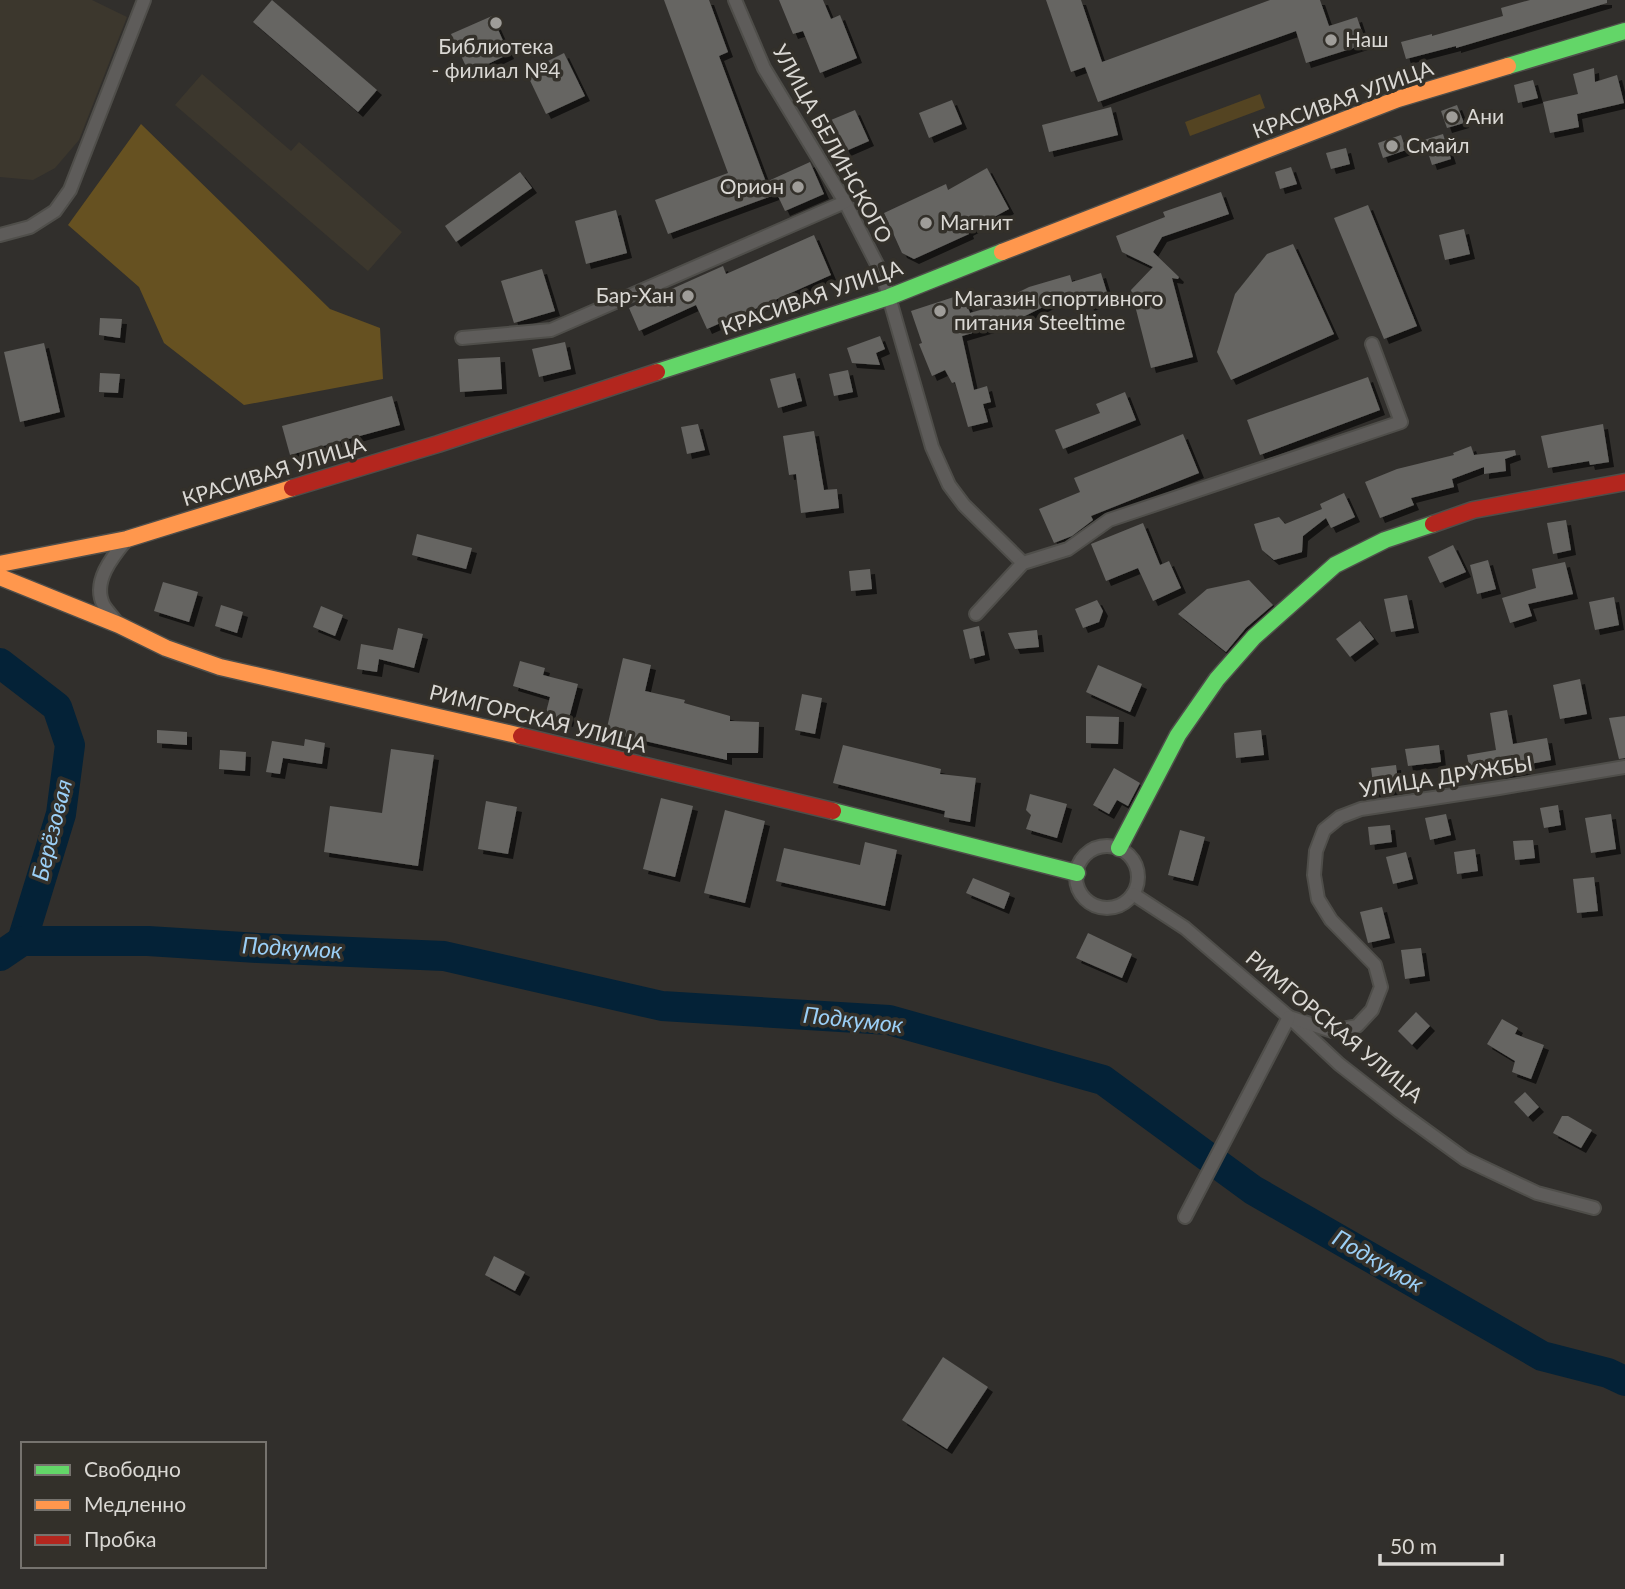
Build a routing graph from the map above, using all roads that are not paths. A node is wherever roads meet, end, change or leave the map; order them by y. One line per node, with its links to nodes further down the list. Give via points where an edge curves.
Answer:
1 (144, 0): 5 (street, via 70,190 47,217)
2 (735, 0): 4 (street, УЛИЦА БЕЛИНСКОГО, via 764,68)
3 (1625, 31): 6 (street, КРАСИВАЯ УЛИЦА, via 1398,99)
4 (845, 202): 6 (street, УЛИЦА БЕЛИНСКОГО); 7 (street, via 551,330)
5 (0, 235)
6 (889, 297): 10 (street, КРАСИВАЯ УЛИЦА, via 438,444); 11 (street, УЛИЦА БЕЛИНСКОГО, via 932,447 949,485)
7 (462, 338)
8 (1372, 344): 11 (street, via 1401,422 1109,520 1068,549)
9 (1625, 482): 17 (street, via 1473,510 1385,540 1335,565 1254,637 1217,678 1178,735)
10 (127, 539): 12 (street, КРАСИВАЯ УЛИЦА); 15 (street, via 108,563 100,585 103,604)
11 (1023, 563): 14 (street)
12 (0, 564)
13 (0, 577): 15 (street, РИМГОРСКАЯ УЛИЦА)
14 (975, 614)
15 (119, 625): 18 (street, РИМГОРСКАЯ УЛИЦА, via 220,667)
16 (1625, 767): 20 (street, УЛИЦА ДРУЖБЫ, via 1361,809 1340,817 1324,830 1315,852 1318,899 1331,920 1375,965 1381,987 1372,1010 1357,1026 1332,1031)
17 (1119, 848): 18 (street, via 1092,850); 19 (street, via 1137,868)
18 (1077, 873): 19 (street, via 1081,893 1097,906 1117,906)
19 (1133, 894): 20 (street, РИМГОРСКАЯ УЛИЦА, via 1185,928)
20 (1289, 1017): 21 (street, РИМГОРСКАЯ УЛИЦА, via 1339,1064 1465,1159 1537,1193); 22 (street)
21 (1594, 1208)
22 (1185, 1217)

